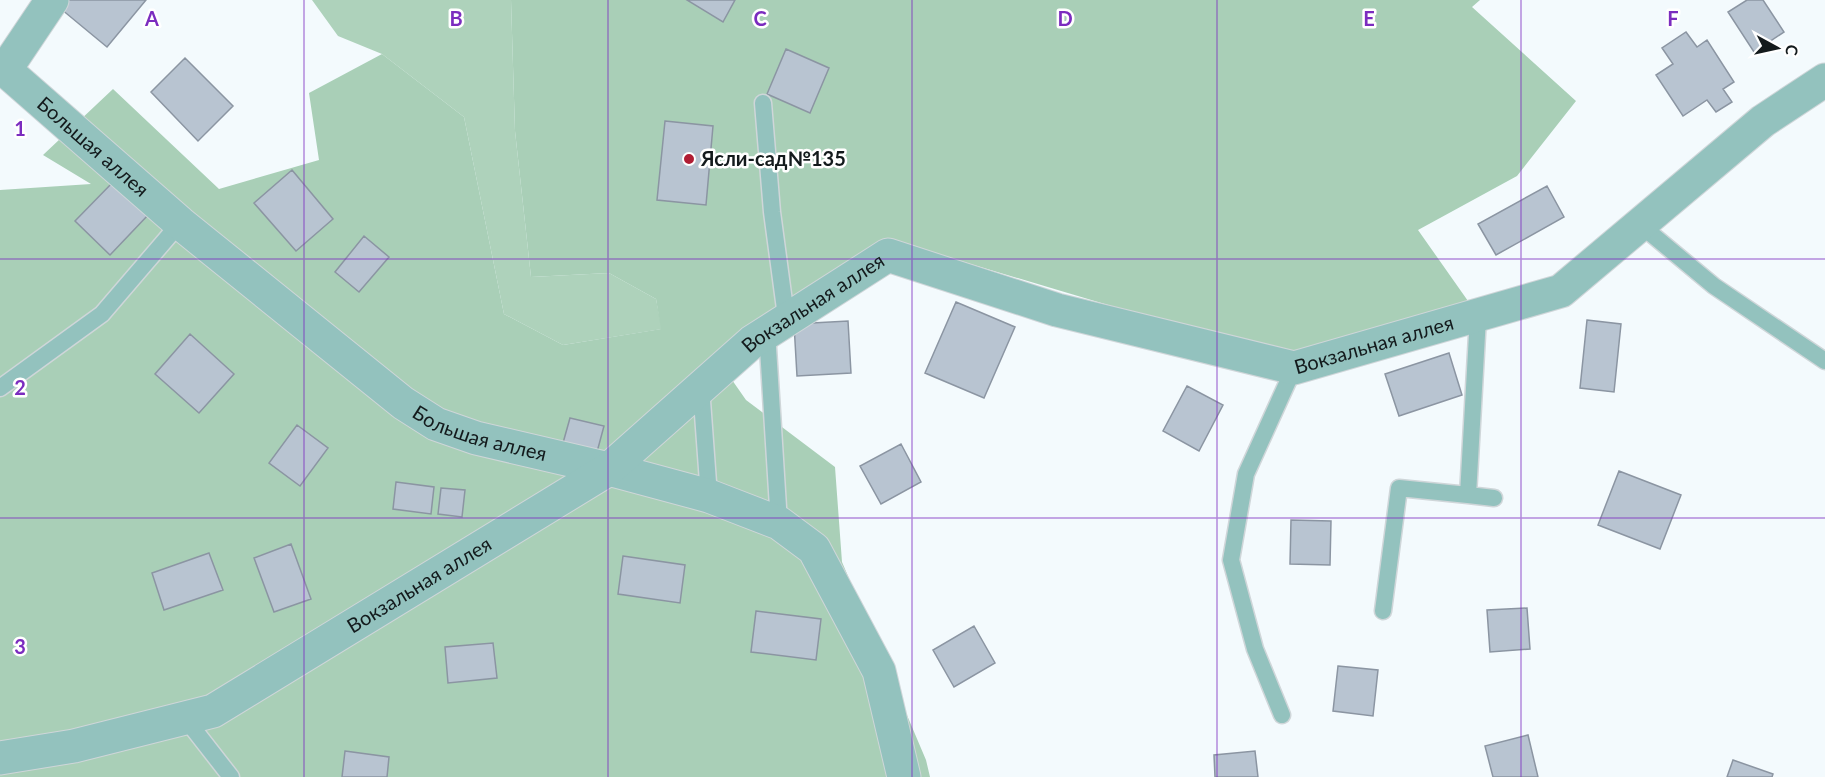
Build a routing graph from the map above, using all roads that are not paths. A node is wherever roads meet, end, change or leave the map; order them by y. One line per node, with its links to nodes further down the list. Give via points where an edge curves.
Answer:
1 (52, 0): 2 (street)
2 (3, 66): 6 (street, Большая аллея)
3 (1825, 80): 5 (street, Вокзальная аллея, via 1763,121)
4 (763, 103): 8 (lane, via 771,212 785,309)
5 (1636, 221): 7 (street, Вокзальная аллея, via 1561,291); 9 (lane, via 1714,286)
6 (180, 223): 12 (lane, via 102,314); 13 (street, Большая аллея, via 403,403 436,424 476,438)
7 (1478, 316): 10 (street, Вокзальная аллея); 14 (lane)
8 (775, 327): 10 (street, Вокзальная аллея, via 888,255 1057,310); 11 (street, Вокзальная аллея); 17 (lane)
9 (1825, 361)
10 (1294, 368): 19 (lane, via 1246,474 1231,560 1256,649)
11 (701, 387): 13 (street, Вокзальная аллея); 15 (lane)
12 (0, 388)
13 (609, 469): 15 (street, Большая аллея); 20 (street, Вокзальная аллея, via 213,711)
14 (1468, 495): 16 (lane); 18 (lane, via 1399,488)
15 (709, 496): 17 (street, Большая аллея)
16 (1494, 498)
17 (779, 523): 23 (street, Большая аллея, via 814,549 879,671)
18 (1383, 611)
19 (1282, 715)
20 (185, 718): 21 (street, Вокзальная аллея, via 74,746); 22 (lane)
21 (0, 758)
22 (231, 777)
23 (904, 777)

